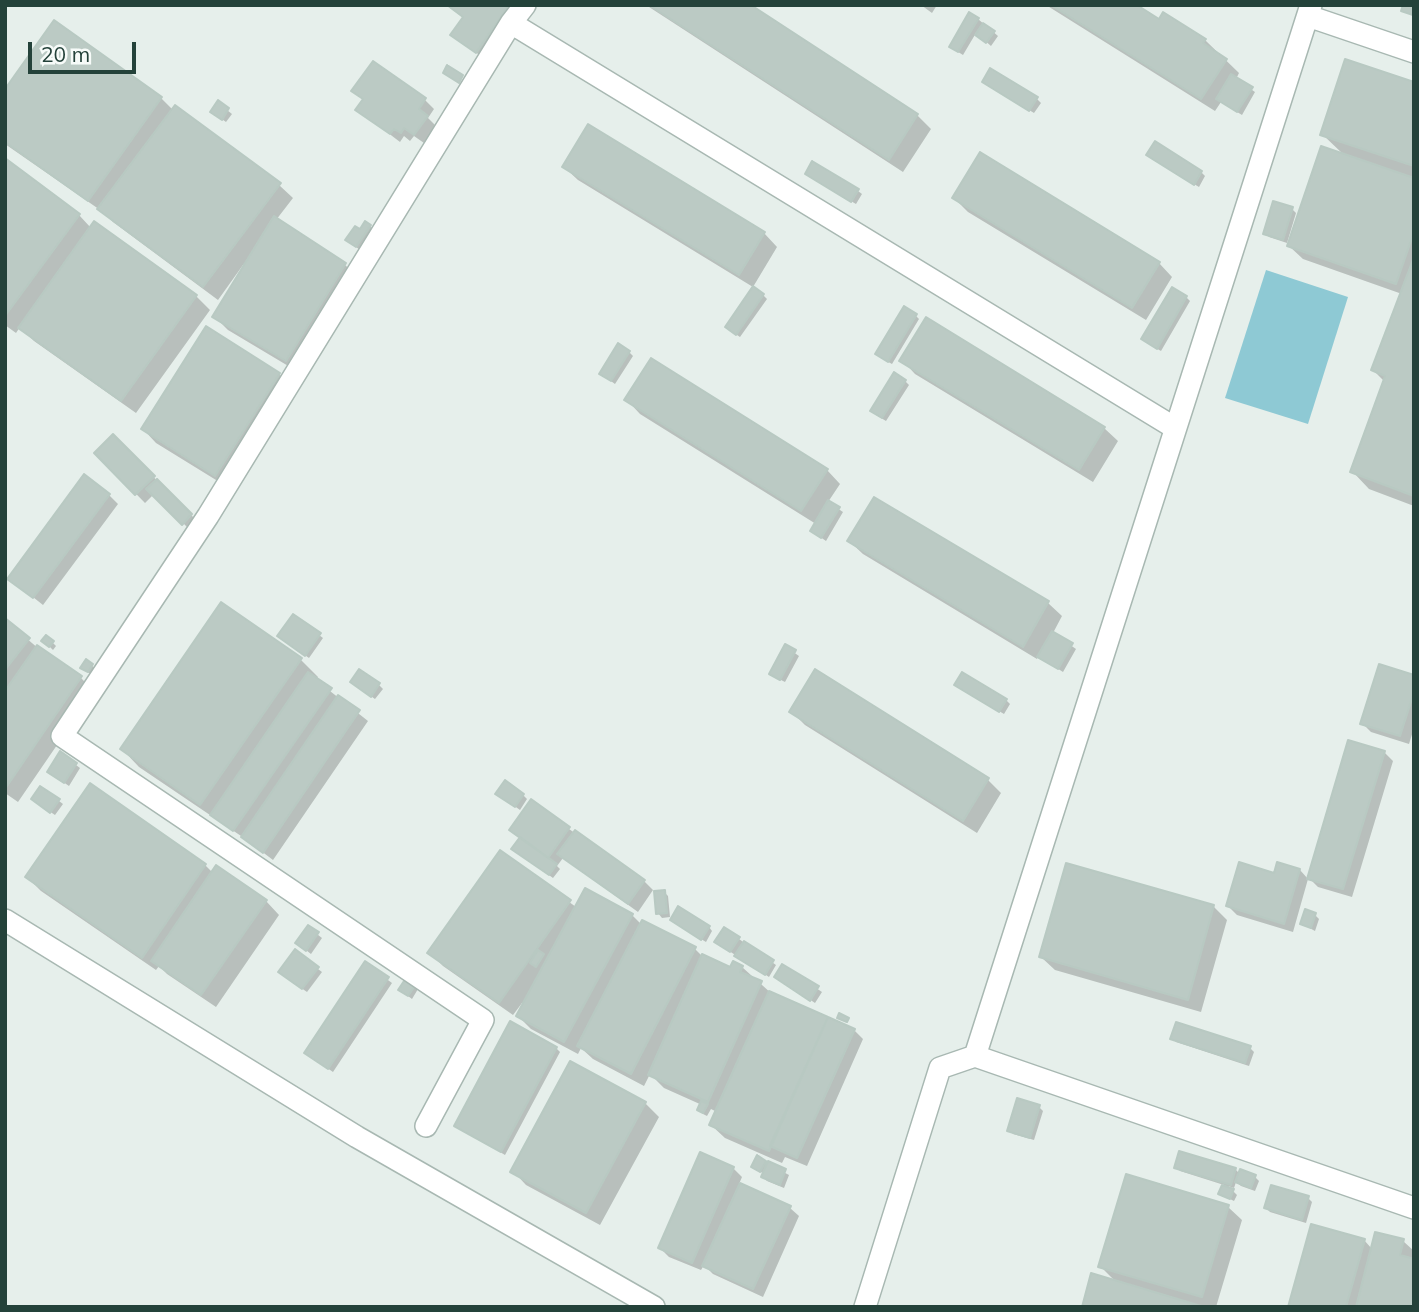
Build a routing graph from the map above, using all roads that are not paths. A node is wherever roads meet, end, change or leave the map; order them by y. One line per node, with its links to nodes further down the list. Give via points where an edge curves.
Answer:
1 (525, 5): 3 (street)
2 (1309, 11): 4 (street); 5 (street)
3 (511, 23): 5 (street); 8 (street, via 208,516 62,736 483,1020)
4 (1414, 52)
5 (1175, 428): 7 (street)
6 (5, 920): 10 (street, via 357,1137)
7 (975, 1056): 9 (street); 11 (street, via 940,1068)
8 (426, 1126)
9 (1414, 1208)
10 (654, 1307)
11 (864, 1307)

